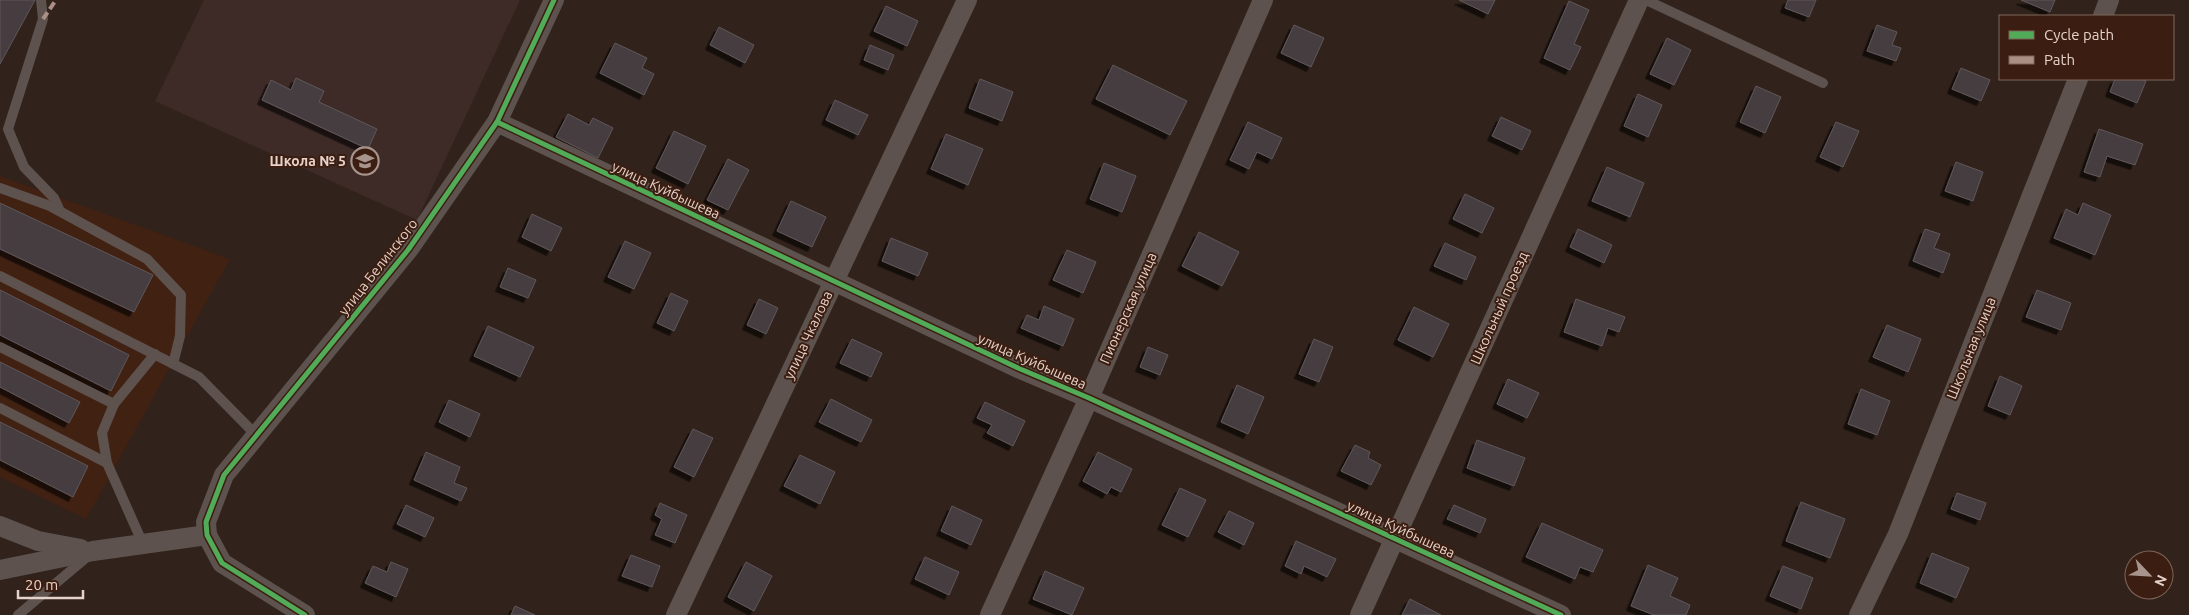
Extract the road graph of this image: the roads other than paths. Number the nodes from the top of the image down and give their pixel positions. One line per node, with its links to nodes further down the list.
1 (41, 0): 13 (lane)
2 (554, 0): 11 (street, улица Белинского)
3 (967, 0): 15 (street, улица Чкалова)
4 (1264, 0): 19 (street, Пионерская улица)
5 (1639, 0): 26 (street, Школьный проезд)
6 (1646, 0): 10 (lane)
7 (2109, 0): 8 (street)
8 (2103, 15)
9 (2078, 80): 36 (street, Школьная улица)
10 (1823, 83)
11 (497, 122): 15 (street, улица Куйбышева); 22 (street, улица Белинского)
12 (0, 188): 13 (lane)
13 (60, 211): 18 (lane)
14 (0, 276): 17 (lane)
15 (834, 282): 19 (street, улица Куйбышева); 32 (street, улица Чкалова)
16 (0, 346): 20 (lane)
17 (155, 354): 18 (lane); 20 (lane)
18 (173, 364): 22 (lane)
19 (1089, 398): 26 (street, улица Куйбышева); 33 (street, Пионерская улица)
20 (114, 404): 23 (lane)
21 (0, 408): 23 (lane)
22 (256, 436): 25 (street, улица Белинского)
23 (107, 463): 27 (lane)
24 (0, 526): 28 (street)
25 (208, 535): 27 (street); 31 (street)
26 (1395, 538): 34 (street, Школьный проезд); 35 (street, улица Куйбышева)
27 (143, 544): 28 (street)
28 (93, 551): 29 (street); 30 (lane)
29 (0, 570)
30 (18, 615)
31 (305, 615)
32 (676, 615)
33 (990, 615)
34 (1360, 615)
35 (1561, 615)
36 (1859, 615)

